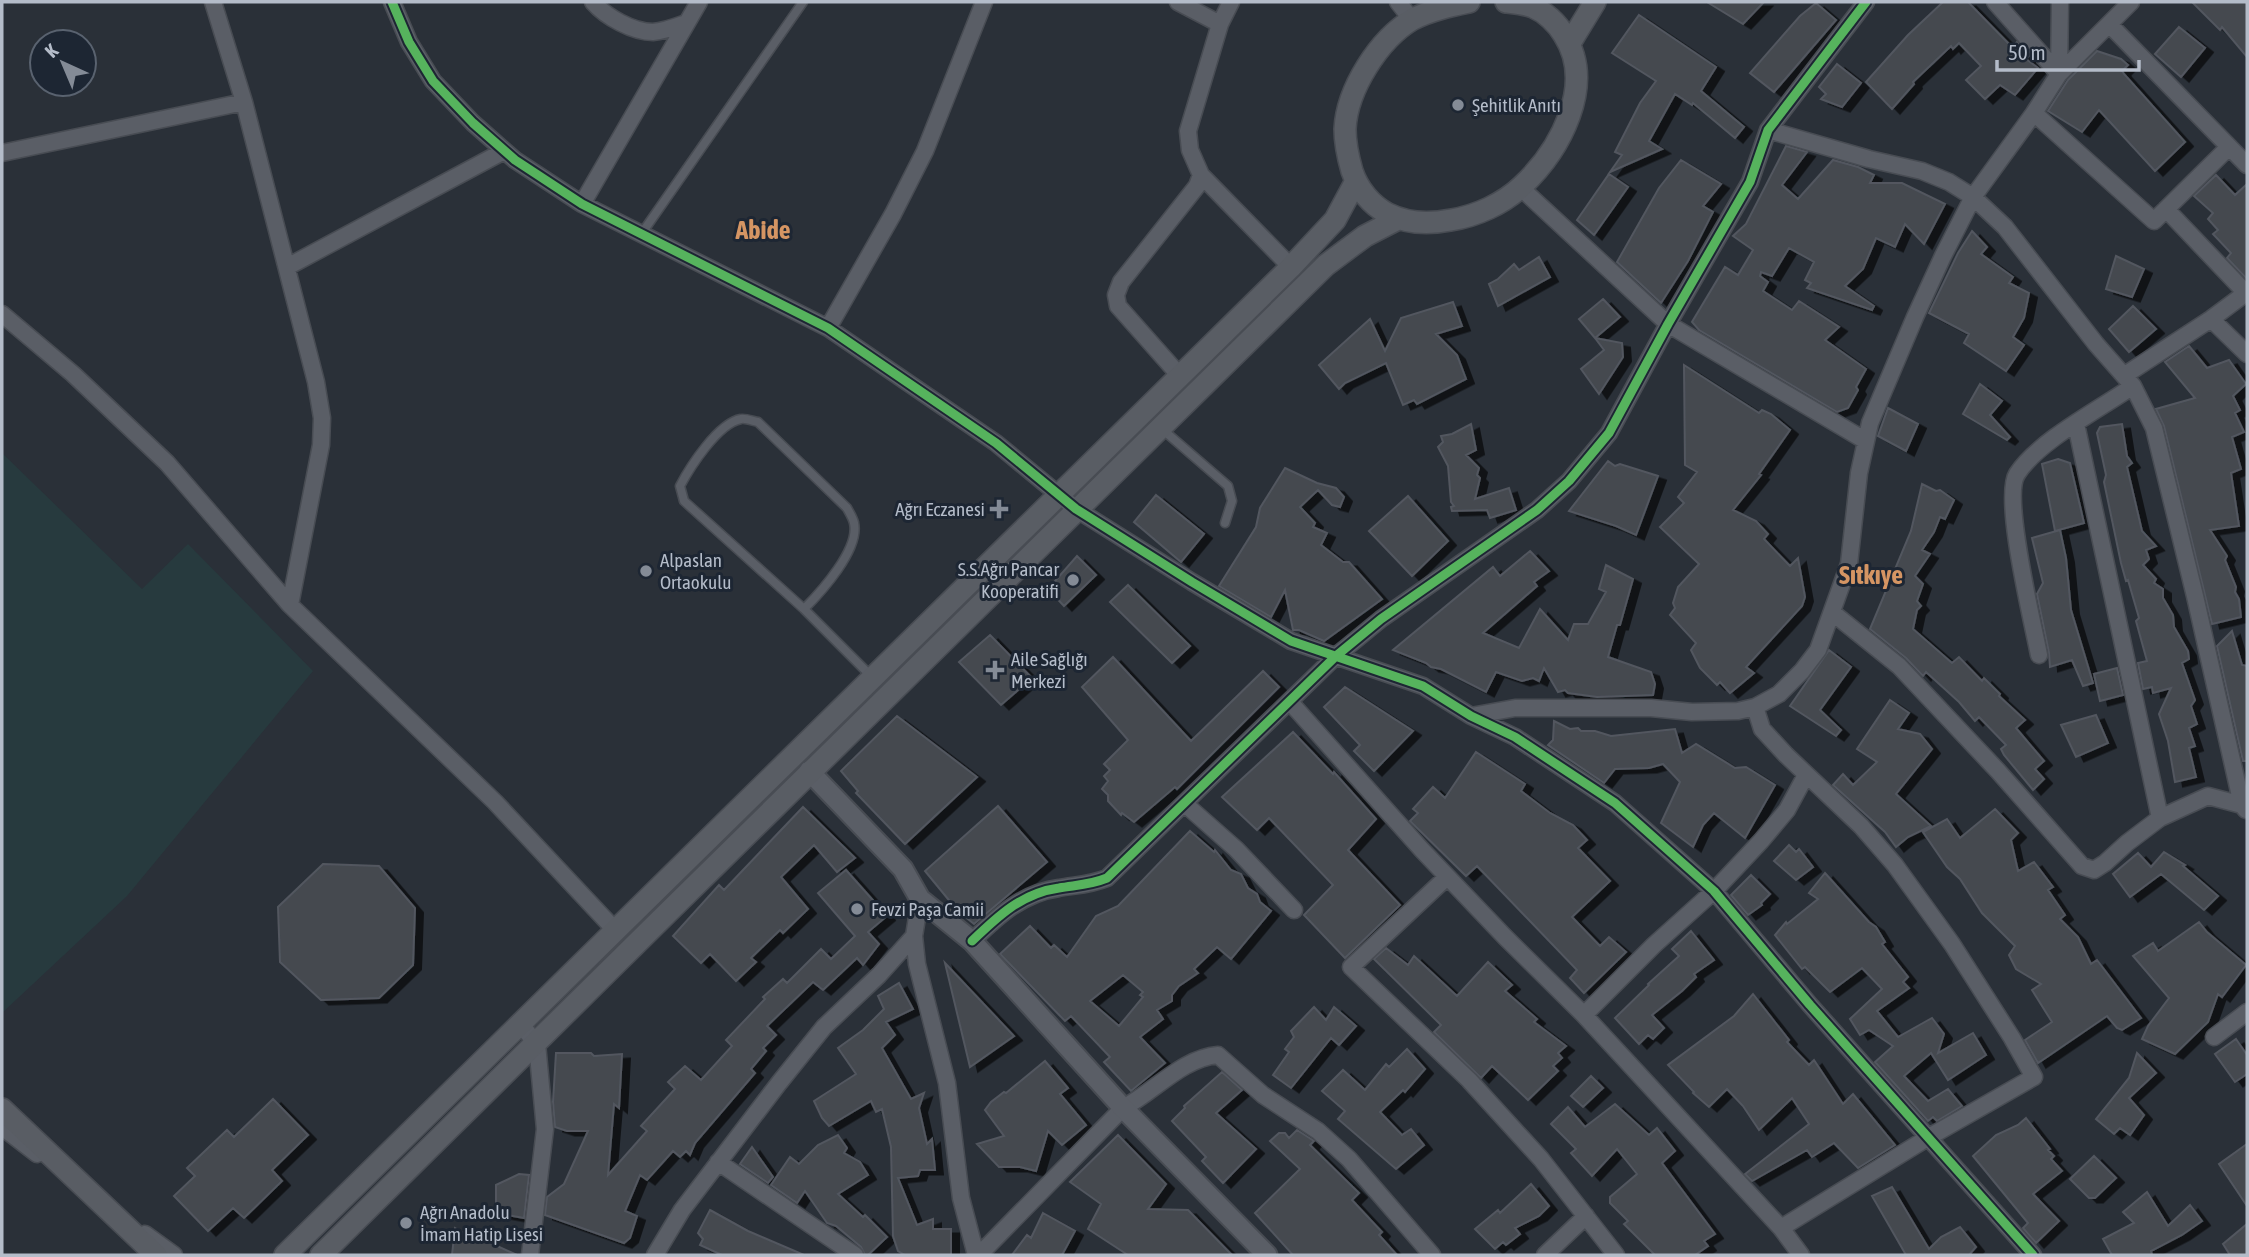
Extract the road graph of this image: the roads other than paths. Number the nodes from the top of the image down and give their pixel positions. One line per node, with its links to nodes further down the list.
1 (213, 2): 24 (street)
2 (392, 2): 28 (street)
3 (593, 2): 19 (street)
4 (699, 2): 19 (street)
5 (803, 2): 38 (lane)
6 (984, 2): 44 (street)
7 (1178, 2): 20 (street)
8 (1231, 2): 20 (street)
9 (1398, 2): 18 (street)
10 (1469, 2): 18 (main road)
11 (1507, 2): 17 (main road)
12 (1595, 2): 22 (main road)
13 (1866, 2): 26 (street)
14 (1995, 2): 23 (street)
15 (2060, 2): 23 (street)
16 (2131, 2): 21 (street)
17 (1536, 4): 22 (main road)
18 (1412, 20): 32 (main road)
19 (686, 23): 35 (street)
20 (1220, 24): 31 (street)
21 (2109, 24): 23 (street); 27 (street)
22 (1570, 43): 33 (main road)
23 (2059, 74): 25 (street)
24 (244, 102): 29 (street); 39 (street)
25 (2034, 113): 34 (street); 36 (street)
26 (1768, 130): 34 (street); 43 (street)
27 (2230, 147): 30 (street); 36 (street)
28 (504, 151): 35 (street); 39 (street)
29 (2, 153)
30 (2247, 165)
31 (1201, 175): 40 (street); 46 (street)
32 (1356, 181): 37 (main road); 40 (main road)
33 (1521, 188): 37 (main road); 43 (street)
34 (1973, 197): 47 (street); 50 (street)
35 (582, 204): 38 (street)
36 (2166, 209): 42 (street)
37 (1398, 219): 49 (main road)
38 (642, 233): 44 (street)
39 (287, 267): 54 (street)
40 (1291, 267): 46 (main road)
41 (2, 314): 54 (street)
42 (2211, 319): 45 (street); 47 (street)
43 (1668, 324): 50 (street); 58 (street)
44 (828, 328): 51 (street)
45 (2247, 354)
46 (1180, 376): 51 (main road)
47 (2129, 381): 48 (street); 66 (street)
48 (2076, 424): 57 (street); 67 (street)
49 (1160, 427): 52 (main road); 53 (lane)
50 (1866, 441): 56 (street)
51 (1059, 495): 52 (street); 59 (main road)
52 (1076, 509): 58 (street); 63 (main road)
53 (1225, 523)
54 (290, 605): 72 (street)
55 (804, 610): 55 (lane); 59 (lane)
56 (1833, 613): 61 (street); 67 (street)
57 (2039, 655)
58 (1336, 656): 60 (street); 62 (street)
59 (873, 678): 72 (main road)
60 (1290, 702): 65 (street); 68 (street)
61 (1755, 707): 62 (street); 64 (street)
62 (1471, 716): 69 (street)
63 (809, 771): 70 (street); 79 (main road)
64 (1806, 775): 69 (street); 83 (street)
65 (1185, 804): 71 (street); 74 (street)
66 (2244, 808): 67 (street)
67 (2160, 818)
68 (1447, 877): 76 (street); 86 (street)
69 (1714, 891): 76 (street); 83 (street)
70 (920, 900): 73 (street); 74 (street)
71 (1294, 910)
72 (615, 930): 77 (main road)
73 (914, 936): 84 (street); 95 (street)
74 (972, 941): 80 (street)
75 (2247, 1013): 78 (street)
76 (1584, 1015): 87 (street)
77 (521, 1026): 79 (street); 90 (main road)
78 (2214, 1037)
79 (537, 1044): 91 (main road); 92 (street)
80 (1123, 1108): 95 (street); 96 (street); 97 (street)
81 (2, 1109): 85 (main road)
82 (2, 1127): 85 (street)
83 (1929, 1138): 87 (street); 101 (street)
84 (718, 1162): 93 (street); 94 (street)
85 (93, 1196): 88 (main road); 89 (street)
86 (1586, 1216): 98 (street); 99 (street)
87 (1781, 1228): 100 (street)
88 (156, 1255)
89 (174, 1255)
90 (285, 1255)
91 (321, 1255)
92 (530, 1255)
93 (655, 1255)
94 (855, 1255)
95 (977, 1255)
96 (1267, 1255)
97 (1432, 1255)
98 (1545, 1255)
99 (1616, 1255)
100 (1801, 1255)
101 (2033, 1255)

